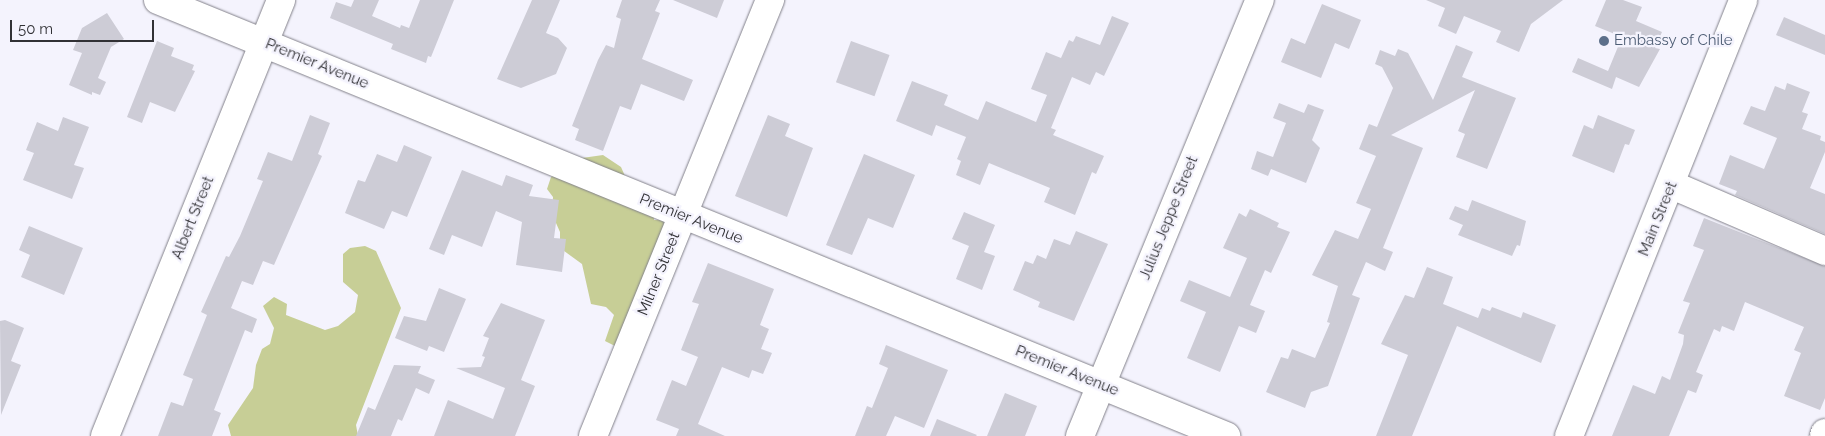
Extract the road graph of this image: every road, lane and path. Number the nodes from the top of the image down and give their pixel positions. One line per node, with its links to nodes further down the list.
1 (158, 0): 6 (street, Premier Avenue)
2 (281, 0): 6 (street, Albert Street)
3 (770, 0): 8 (street, Milner Street)
4 (1260, 0): 10 (street, Julius Jeppe Street)
5 (1743, 0): 7 (street, Main Street)
6 (264, 42): 8 (street, Premier Avenue); 11 (street, Albert Street)
7 (1672, 184): 9 (street); 15 (street, Main Street)
8 (682, 215): 10 (street, Premier Avenue); 12 (street, Milner Street)
9 (1825, 251)
10 (1100, 385): 13 (street, Julius Jeppe Street); 14 (street, Premier Avenue)
11 (105, 436)
12 (592, 436)
13 (1080, 436)
14 (1226, 436)
15 (1569, 436)

